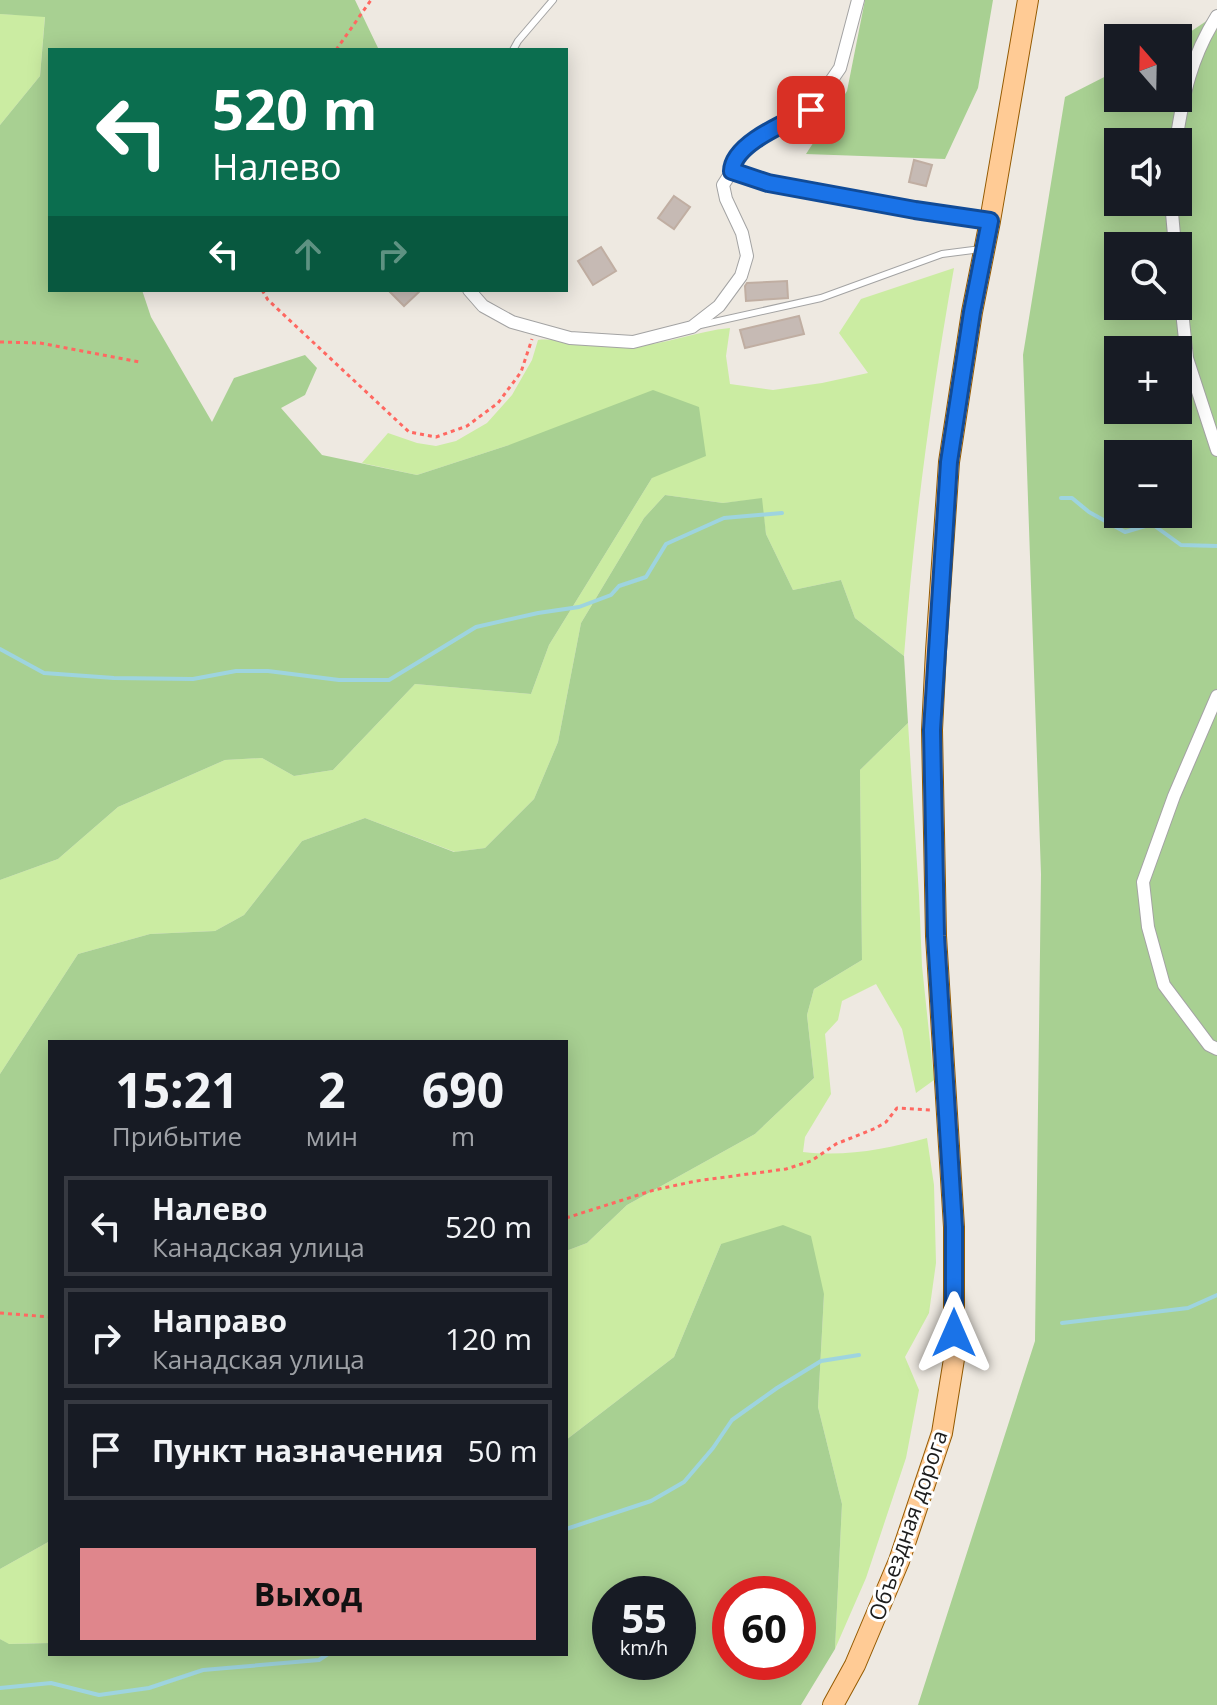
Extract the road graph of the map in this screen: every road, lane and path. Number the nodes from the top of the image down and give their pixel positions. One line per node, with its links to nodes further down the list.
1 (371, 0): 6 (path)
2 (553, 0): 7 (lane)
3 (858, 0): 9 (street)
4 (1028, 0): 10 (main road, Объездная дорога)
5 (1217, 16): 8 (street)
6 (337, 48)
7 (514, 48)
8 (1179, 128)
9 (732, 171): 10 (street); 15 (street)
10 (990, 221): 11 (main road, Объездная дорога)
11 (985, 249): 15 (lane); 22 (main road, Объездная дорога)
12 (263, 292): 16 (path)
13 (471, 292): 16 (street)
14 (1183, 320): 19 (street)
15 (692, 327): 16 (street)
16 (536, 328)
17 (0, 342): 18 (path)
18 (140, 362)
19 (1217, 450)
20 (1217, 696): 21 (street)
21 (1217, 1049)
22 (947, 1112): 23 (path); 26 (main road, Объездная дорога)
23 (568, 1217)
24 (0, 1313): 25 (path)
25 (48, 1317)
26 (833, 1705)

